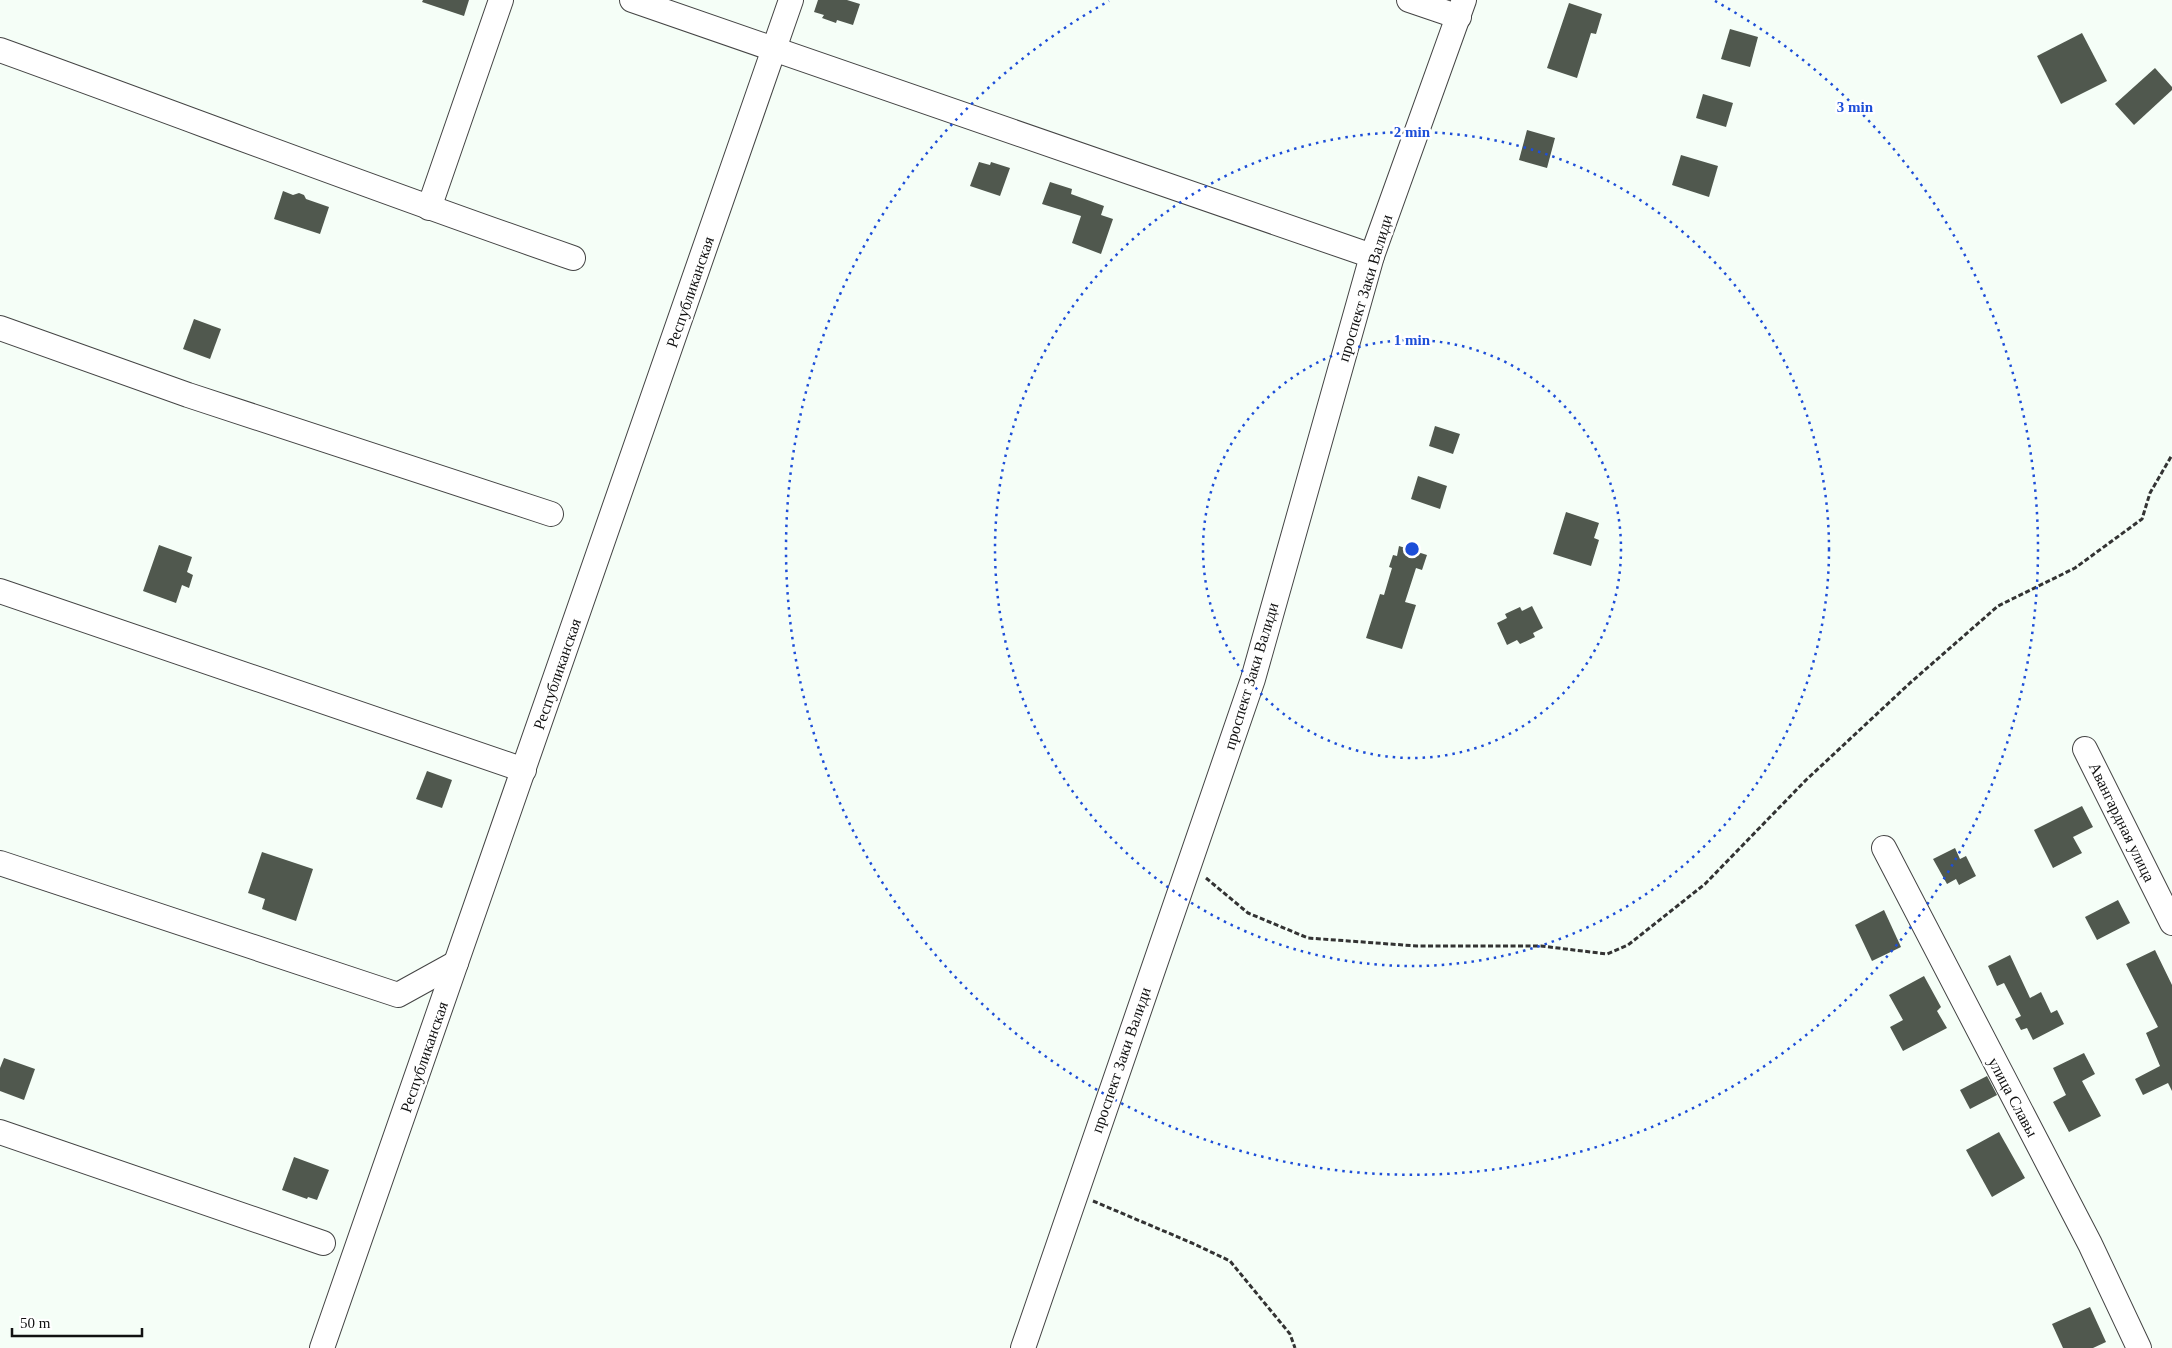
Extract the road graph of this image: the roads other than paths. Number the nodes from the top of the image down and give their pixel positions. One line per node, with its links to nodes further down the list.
1 (501, 0): 8 (street)
2 (632, 0): 7 (street)
3 (791, 0): 7 (street, Республиканская)
4 (1409, 0): 5 (street)
5 (1461, 9): 9 (street, проспект Заки Валиди)
6 (0, 50): 8 (street)
7 (775, 51): 9 (street); 15 (street, Республиканская)
8 (428, 208): 10 (street)
9 (1372, 256): 23 (street, проспект Заки Валиди)
10 (573, 258)
11 (0, 328): 12 (street)
12 (551, 514)
13 (0, 591): 15 (street)
14 (2085, 748): 18 (street, Авангардная улица)
15 (524, 770): 19 (street, Республиканская)
16 (1884, 848): 24 (street, улица Славы)
17 (0, 862): 19 (street)
18 (2172, 923)
19 (456, 963): 22 (street, Республиканская)
20 (0, 1132): 21 (street)
21 (323, 1243)
22 (322, 1348)
23 (1023, 1348)
24 (2140, 1348)

